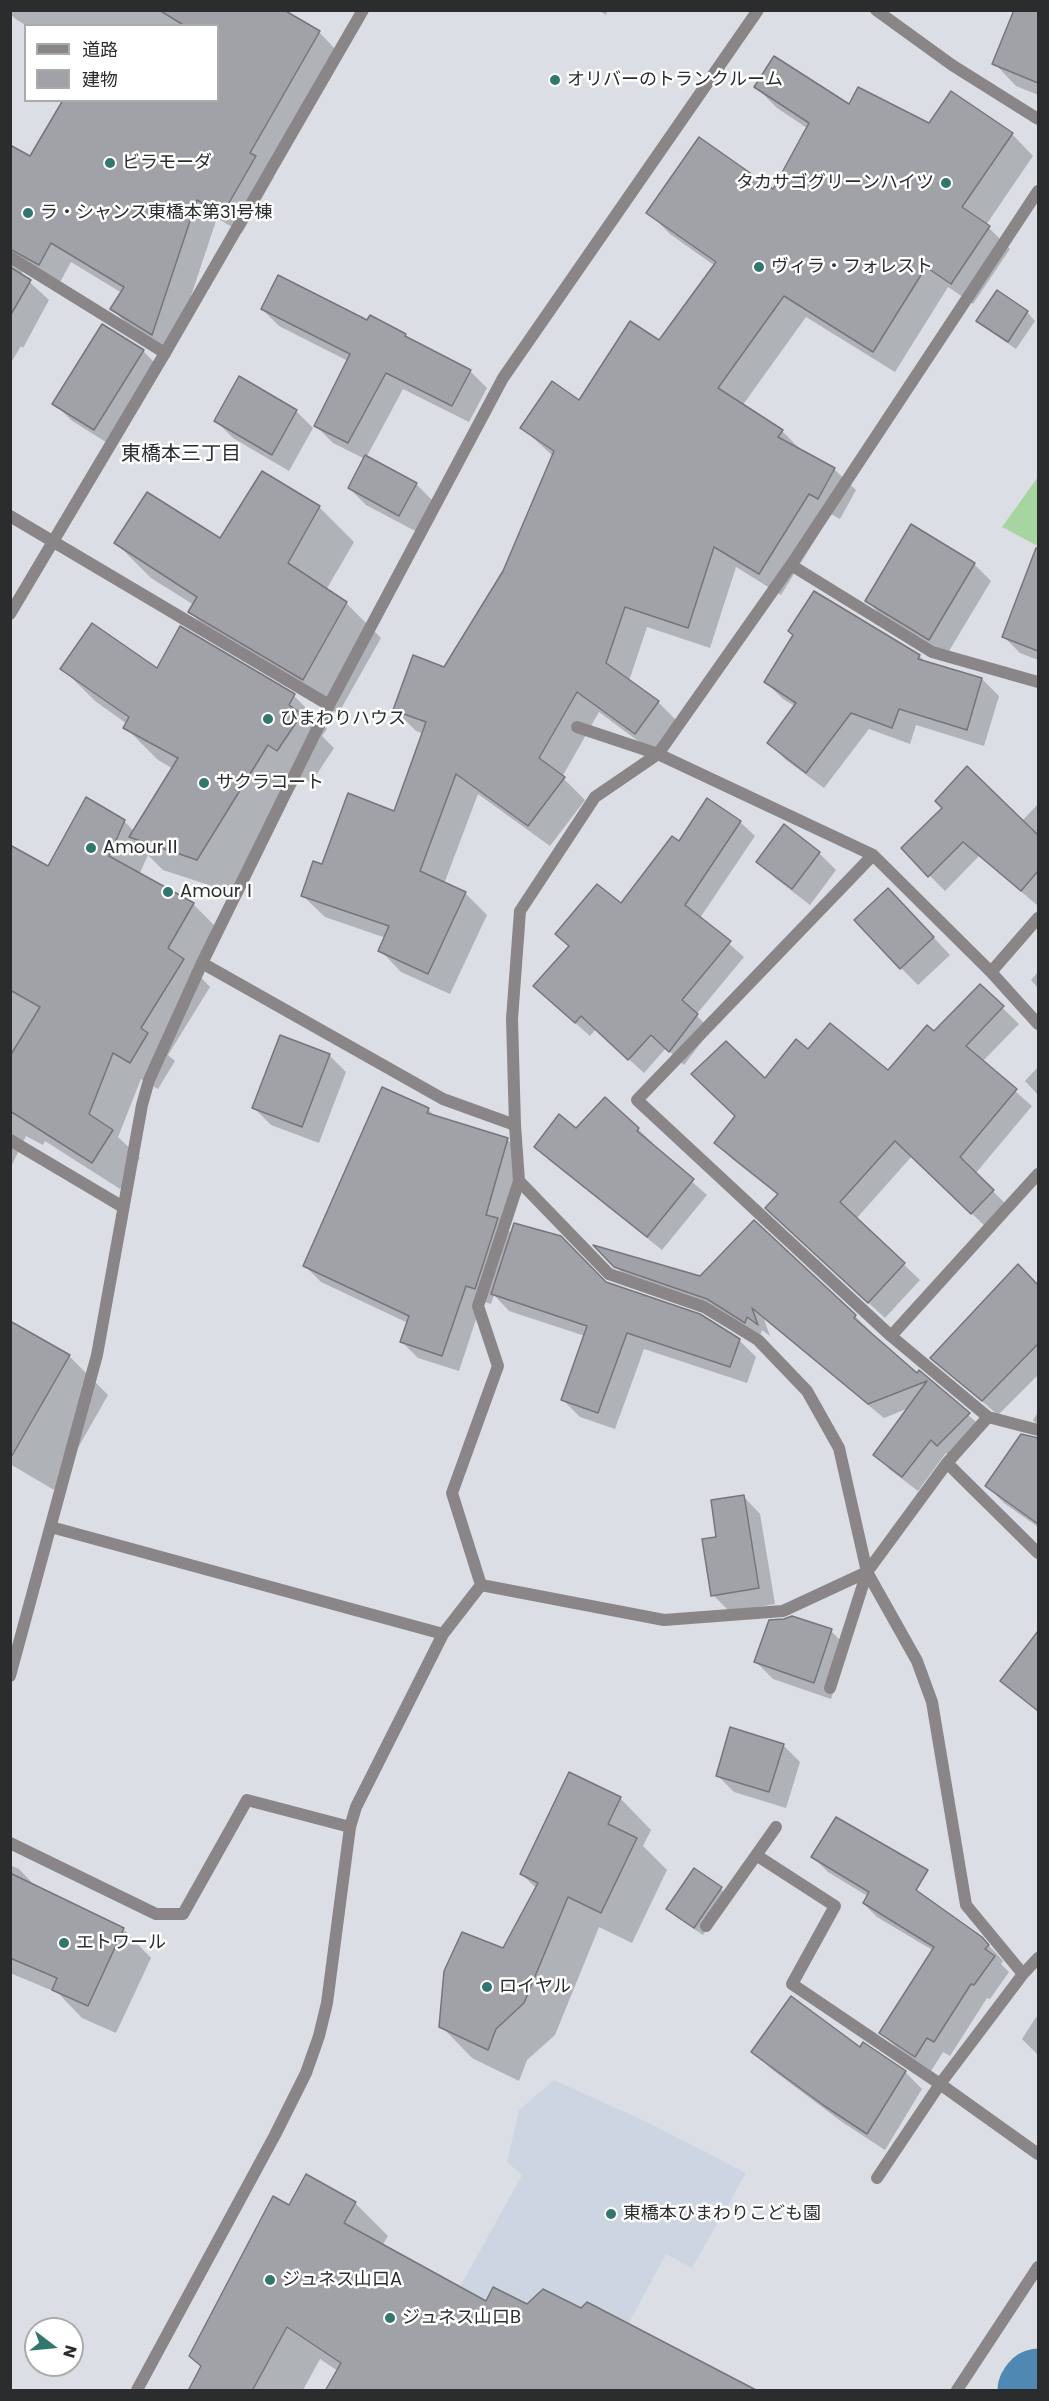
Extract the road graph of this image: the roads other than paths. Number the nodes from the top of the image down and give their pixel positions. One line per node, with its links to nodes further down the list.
1 (363, 10): 7 (street)
2 (758, 10): 13 (street)
3 (876, 10): 4 (street)
4 (1038, 119)
5 (1038, 191): 10 (street)
6 (10, 257): 7 (street)
7 (165, 353): 9 (street)
8 (10, 516): 9 (street)
9 (53, 541): 11 (street); 13 (street)
10 (791, 565): 12 (street); 15 (street)
11 (10, 614)
12 (1038, 682)
13 (329, 705): 18 (street)
14 (578, 727): 15 (street)
15 (658, 754): 16 (street); 21 (street)
16 (873, 855): 19 (street); 26 (street)
17 (1038, 918): 19 (street)
18 (202, 963): 21 (street); 25 (street)
19 (991, 972): 20 (street)
20 (1038, 1024)
21 (515, 1125): 24 (street)
22 (10, 1140): 25 (street)
23 (1038, 1174): 26 (street)
24 (519, 1181): 32 (street); 33 (street)
25 (123, 1208): 30 (street)
26 (891, 1336): 27 (street)
27 (988, 1417): 28 (street); 29 (street)
28 (1038, 1430)
29 (947, 1463): 31 (street); 32 (street)
30 (51, 1527): 34 (street); 35 (street)
31 (1038, 1553)
32 (867, 1572): 33 (street); 37 (street); 44 (street)
33 (481, 1586): 35 (street)
34 (16, 1633): 36 (street)
35 (443, 1634): 38 (street)
36 (10, 1676)
37 (830, 1688)
38 (350, 1827): 40 (street); 49 (street)
39 (776, 1827): 41 (street)
40 (10, 1843)
41 (756, 1855): 42 (street); 45 (street)
42 (705, 1926)
43 (1038, 1958): 44 (street)
44 (1023, 1974): 45 (street)
45 (940, 2084): 46 (street); 47 (street)
46 (1038, 2154)
47 (877, 2178)
48 (1038, 2267): 50 (street)
49 (137, 2391)
50 (957, 2391)

